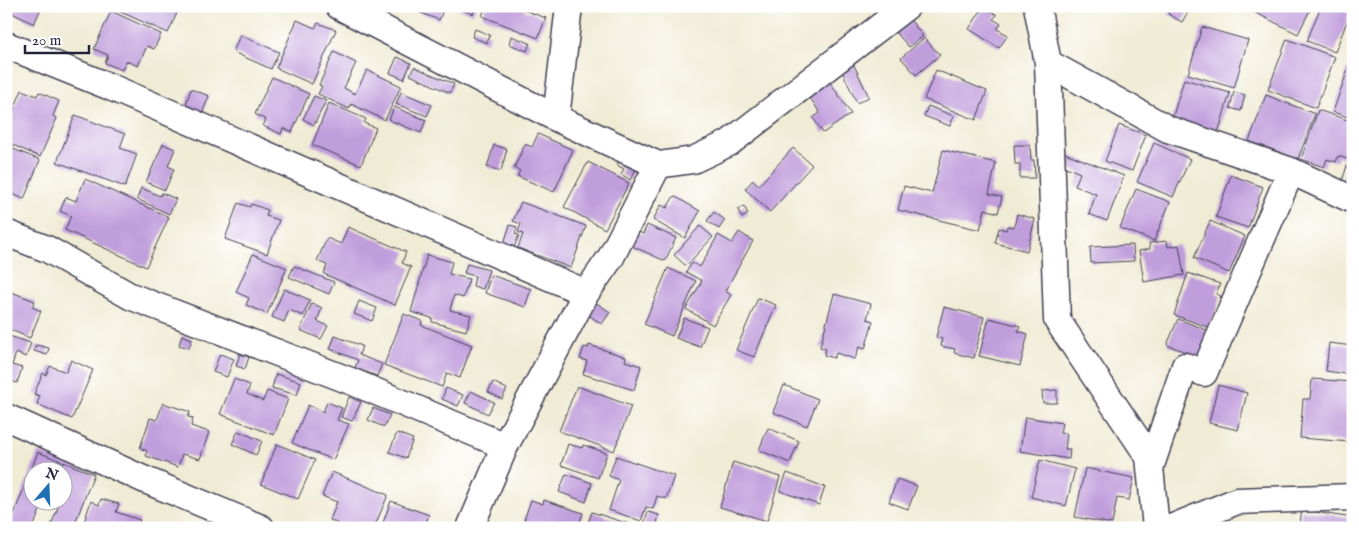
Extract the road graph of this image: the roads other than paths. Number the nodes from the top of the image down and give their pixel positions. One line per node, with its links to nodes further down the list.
1 (339, 6): 7 (street)
2 (569, 6): 7 (street)
3 (907, 6): 8 (street)
4 (1037, 6): 6 (street)
5 (6, 45): 12 (street)
6 (1048, 63): 9 (street); 15 (street)
7 (556, 118): 8 (street)
8 (658, 165): 12 (street)
9 (1291, 171): 10 (street); 15 (street)
10 (1353, 200)
11 (6, 233): 14 (street)
12 (586, 293): 14 (street)
13 (6, 417): 17 (street)
14 (504, 446): 18 (street)
15 (1150, 468): 19 (street)
16 (1353, 497): 20 (street)
17 (261, 528)
18 (470, 528)
19 (1156, 528)
20 (1171, 528)

